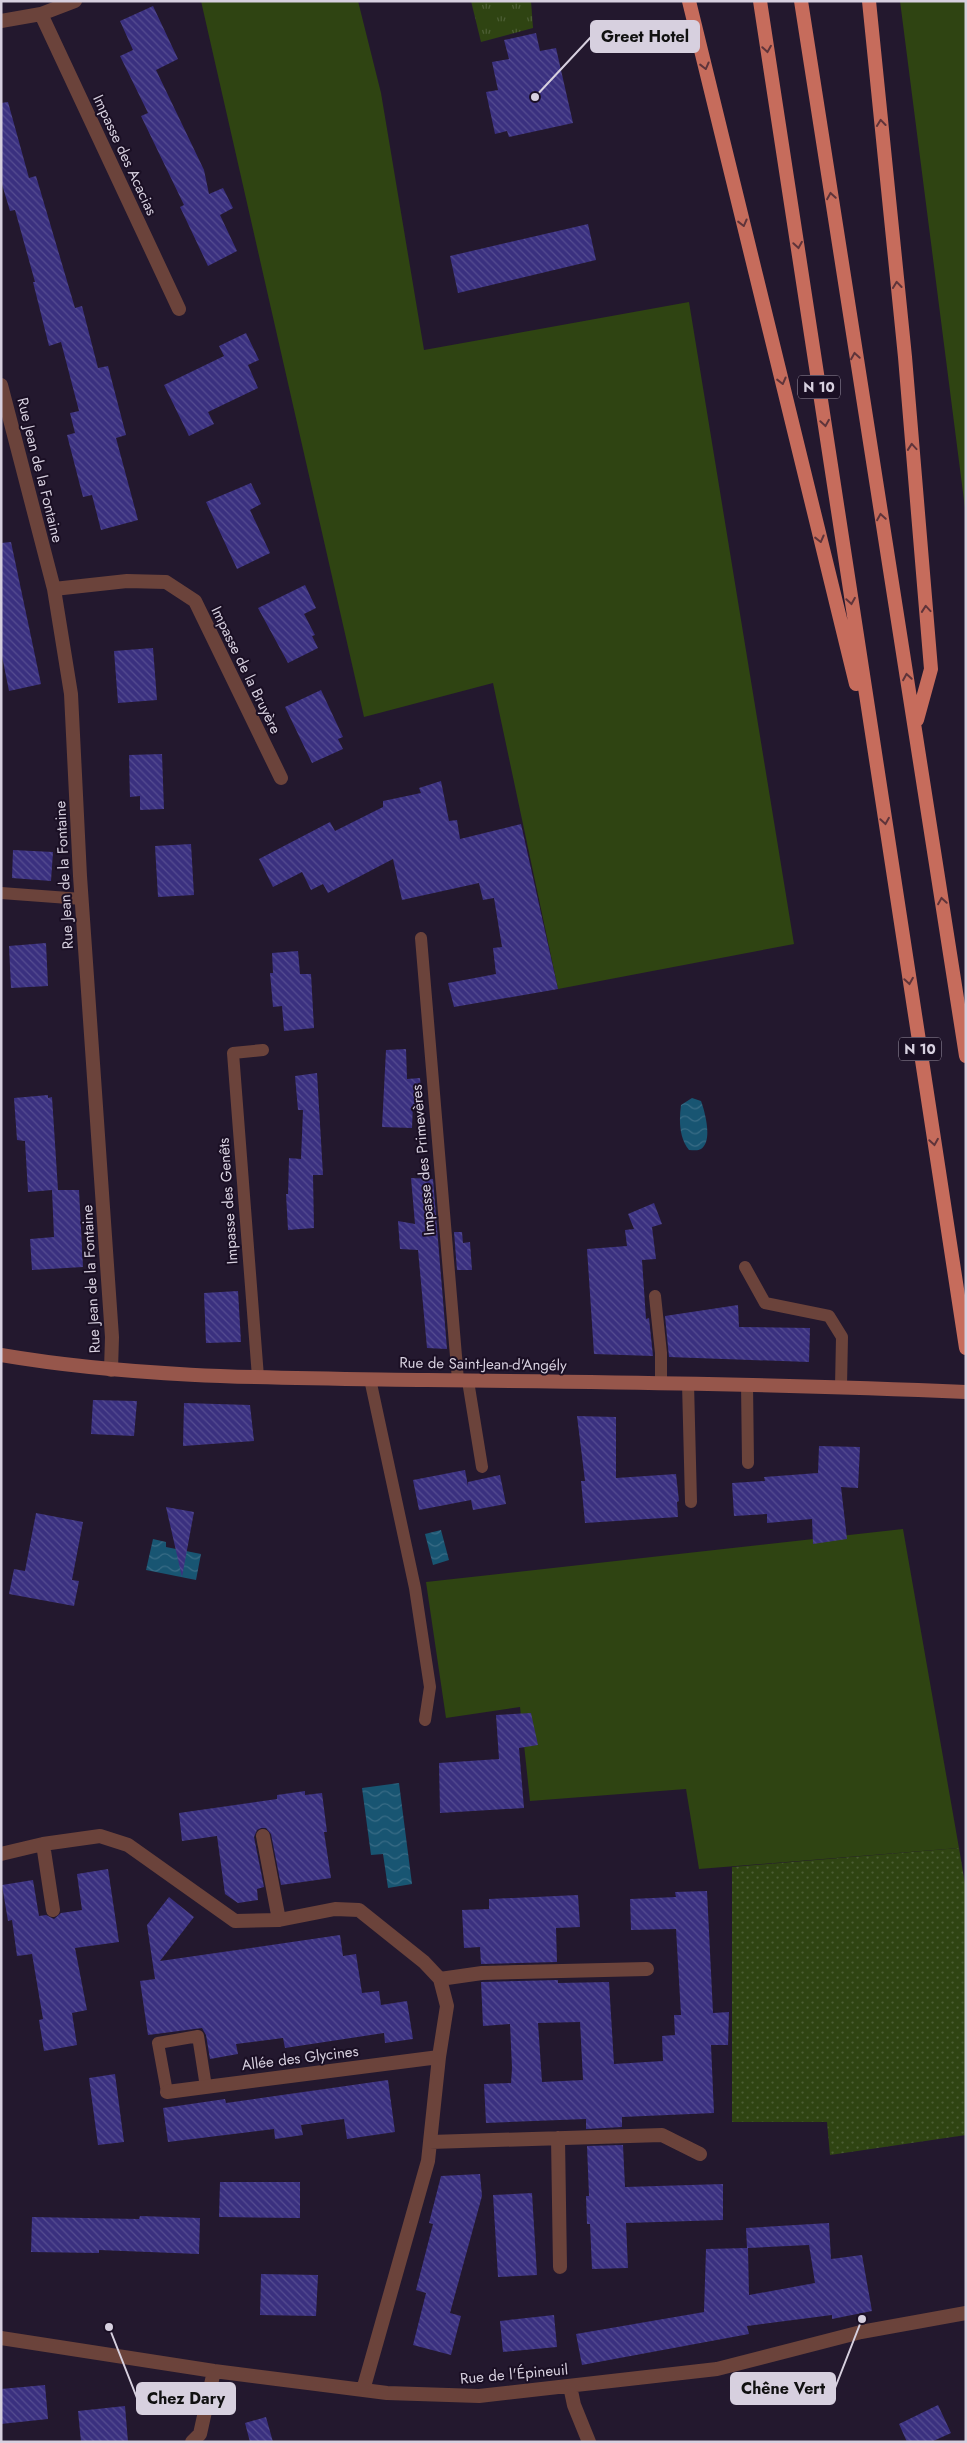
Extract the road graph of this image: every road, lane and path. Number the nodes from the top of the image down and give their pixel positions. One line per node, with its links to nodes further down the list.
1 (75, 1): 6 (street)
2 (689, 1): 12 (highway, one-way to 12)
3 (760, 1): 12 (highway, N 10, one-way to 12)
4 (800, 1): 11 (highway, N 10, one-way to 4)
5 (869, 1): 11 (highway, one-way to 5)
6 (41, 14): 7 (street); 8 (street, Impasse des Acacias)
7 (1, 21)
8 (179, 309)
9 (1, 385): 10 (street, Rue Jean de la Fontaine)
10 (54, 589): 13 (street, Impasse de la Bruyère); 15 (street, Rue Jean de la Fontaine)
11 (915, 725): 18 (highway, N 10, one-way to 11)
12 (877, 772): 21 (highway, N 10, one-way to 21)
13 (281, 778)
14 (1, 893): 15 (lane)
15 (82, 899): 23 (street, Rue Jean de la Fontaine)
16 (421, 938): 26 (lane, Impasse des Primevères)
17 (263, 1050): 24 (lane, Impasse des Genêts)
18 (966, 1056)
19 (745, 1267): 30 (lane)
20 (655, 1296): 27 (lane)
21 (966, 1348)
22 (1, 1355): 23 (main road, Rue de Saint-Jean-d'Angély)
23 (111, 1370): 24 (main road, Rue de Saint-Jean-d'Angély)
24 (258, 1377): 25 (main road, Rue de Saint-Jean-d'Angély)
25 (370, 1379): 26 (main road, Rue de Saint-Jean-d'Angély); 35 (lane)
26 (463, 1380): 27 (main road, Rue de Saint-Jean-d'Angély); 33 (lane, Impasse des Primevères)
27 (661, 1383): 28 (main road, Rue de Saint-Jean-d'Angély)
28 (688, 1383): 29 (main road, Rue de Saint-Jean-d'Angély); 34 (lane)
29 (747, 1384): 30 (main road, Rue de Saint-Jean-d'Angély); 32 (lane)
30 (841, 1386): 31 (main road, Rue de Saint-Jean-d'Angély)
31 (966, 1392)
32 (748, 1463)
33 (482, 1467)
34 (691, 1502)
35 (425, 1720)
36 (263, 1836): 40 (street)
37 (43, 1844): 38 (street); 39 (street); 40 (street)
38 (1, 1854)
39 (53, 1910)
40 (279, 1920): 42 (street)
41 (647, 1969): 42 (street)
42 (440, 1979): 43 (street)
43 (439, 2057): 44 (street, Allée des Glycines); 47 (street)
44 (206, 2087): 45 (street, Allée des Glycines); 45 (lane)
45 (166, 2092)
46 (558, 2138): 47 (street); 48 (street); 49 (street)
47 (430, 2142): 54 (street)
48 (700, 2154)
49 (560, 2267)
50 (966, 2312): 53 (street, Rue de l'Épineuil)
51 (1, 2338): 52 (street, Rue de l'Épineuil)
52 (214, 2371): 54 (street, Rue de l'Épineuil); 55 (street)
53 (570, 2386): 54 (street, Rue de l'Épineuil); 56 (street)
54 (363, 2390)
55 (192, 2442)
56 (590, 2442)

